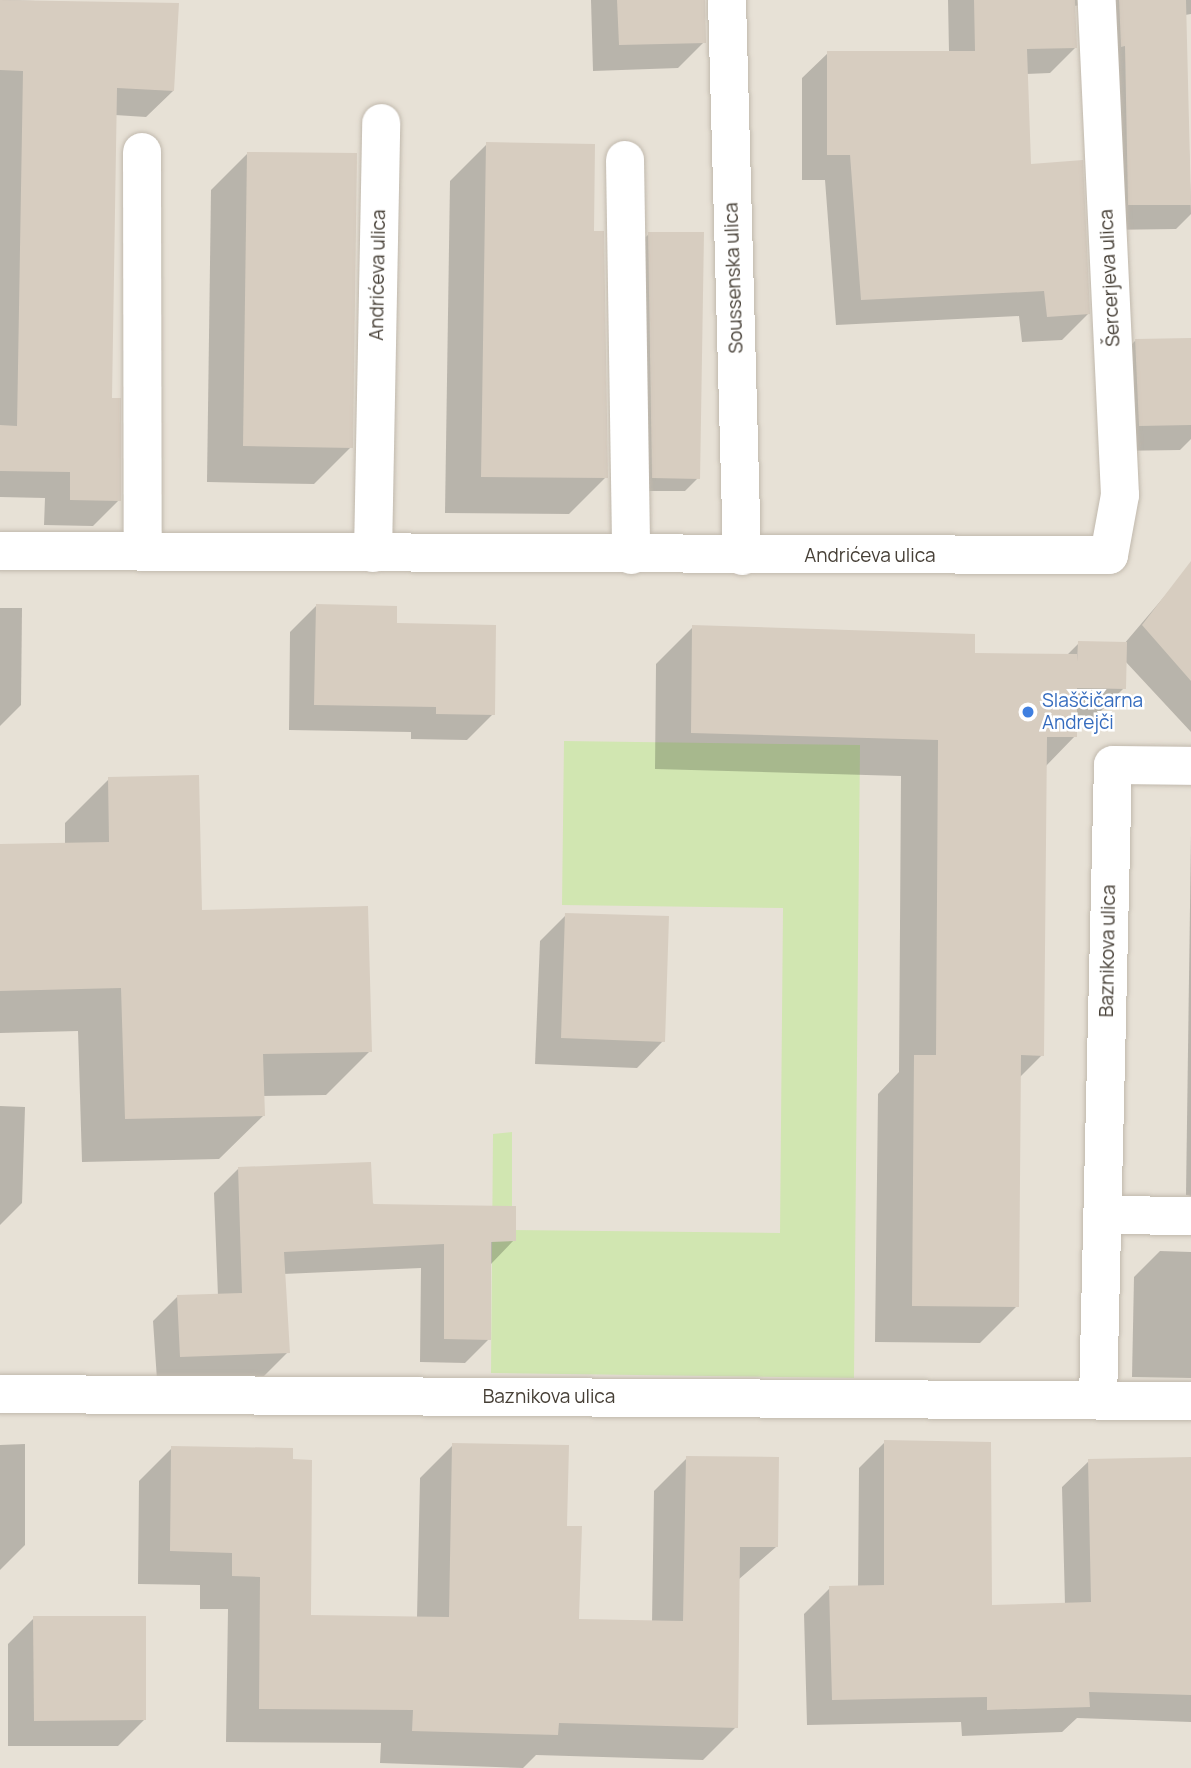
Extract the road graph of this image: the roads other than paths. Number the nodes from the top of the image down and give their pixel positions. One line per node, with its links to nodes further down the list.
1 (727, 0): 11 (street, Soussenska ulica)
2 (1097, 0): 10 (street, Šercerjeva ulica)
3 (381, 124): 8 (street, Andrićeva ulica)
4 (142, 152): 7 (street)
5 (625, 160): 9 (street)
6 (0, 551): 7 (street, Andrićeva ulica)
7 (143, 552): 8 (street, Andrićeva ulica)
8 (373, 553): 9 (street, Andrićeva ulica)
9 (631, 555): 11 (street, Andrićeva ulica)
10 (1109, 555): 11 (street, Andrićeva ulica)
11 (742, 556)
12 (1191, 766): 13 (street, Baznikova ulica)
13 (1102, 1214): 14 (street); 16 (street, Baznikova ulica)
14 (1191, 1216)
15 (0, 1394): 16 (street, Baznikova ulica)
16 (1098, 1400): 17 (street, Baznikova ulica)
17 (1191, 1401)

